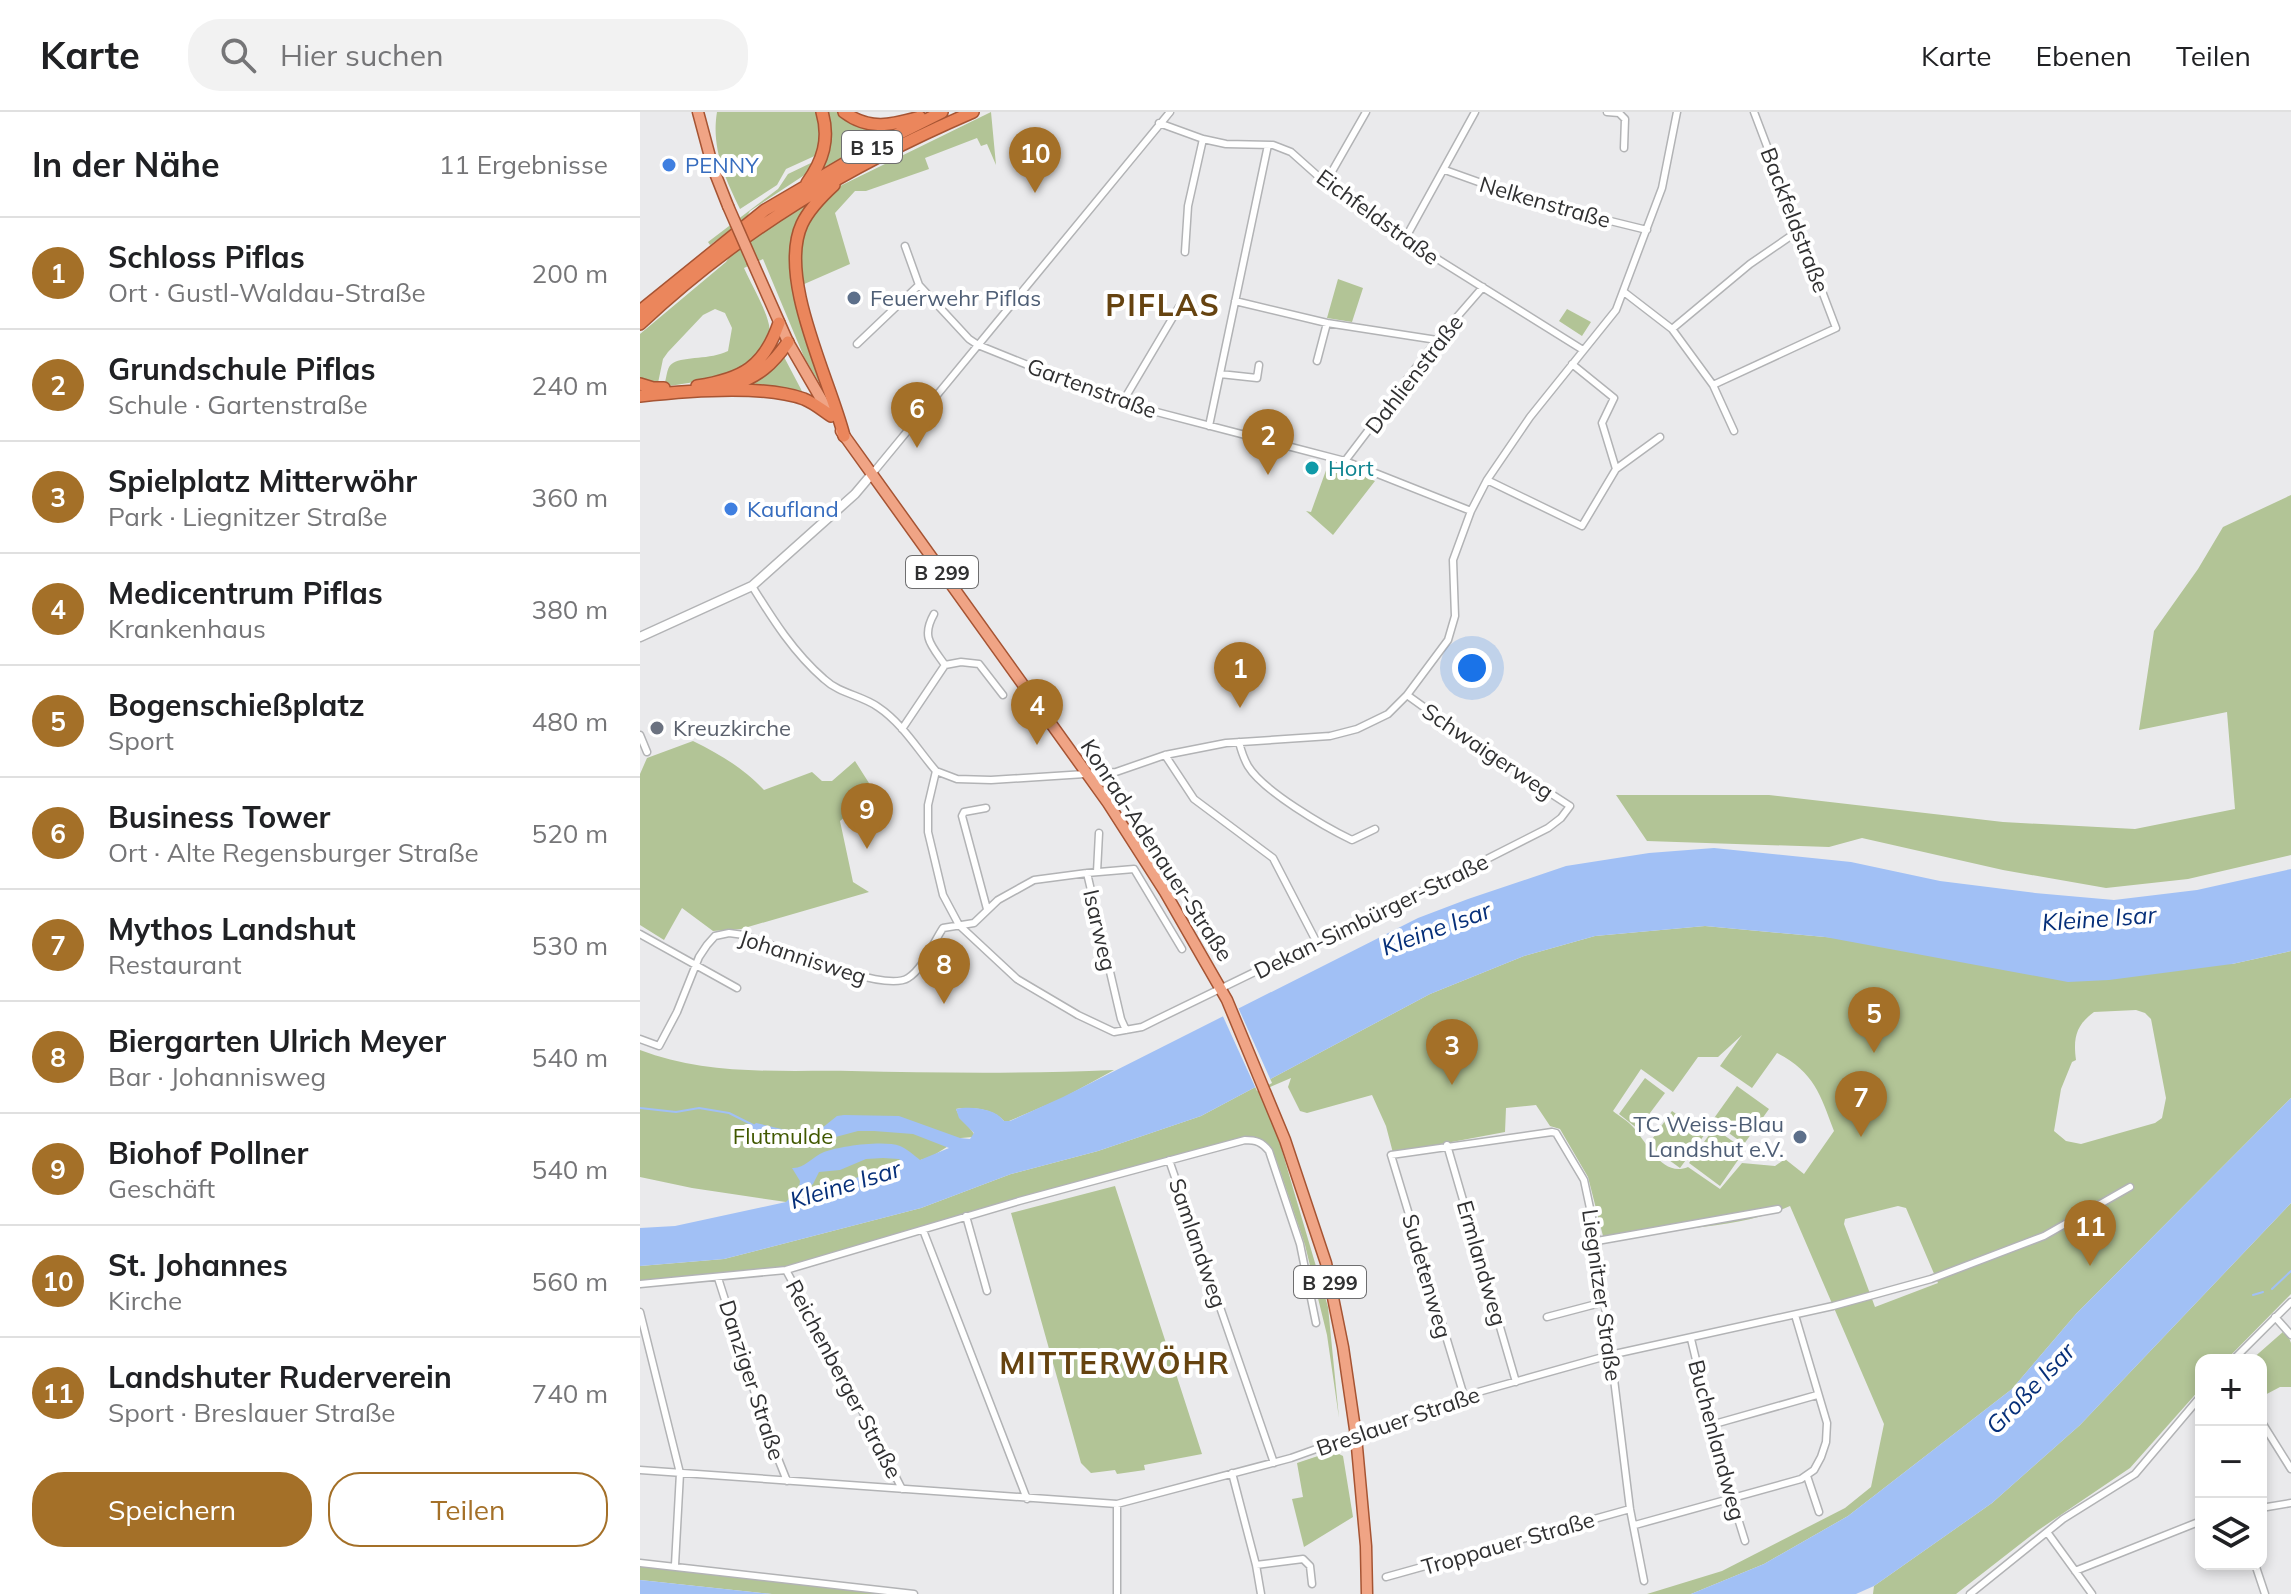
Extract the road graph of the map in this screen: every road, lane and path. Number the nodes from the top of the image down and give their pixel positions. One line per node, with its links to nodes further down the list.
1 (698, 112): 15 (main road, Konrad-Adenauer-Straße / B 299)
2 (707, 112): 15 (main road)
3 (822, 112): 22 (highway)
4 (844, 112): 5 (highway)
5 (935, 112)
6 (942, 112): 22 (highway, B 15)
7 (973, 112): 20 (highway, B 15)
8 (1170, 112): 14 (street)
9 (1366, 112): 21 (street)
10 (1475, 112): 19 (street)
11 (1607, 112): 18 (street)
12 (1677, 112): 23 (street)
13 (1754, 112): 24 (street, Backfeldstraße)
14 (1159, 123): 16 (street, Eichfeldstraße); 43 (street)
15 (703, 131): 35 (main road, Konrad-Adenauer-Straße / B 299, bridge)
16 (1203, 139): 17 (street, Eichfeldstraße); 27 (street)
17 (1268, 145): 21 (street, Eichfeldstraße); 32 (street)
18 (1624, 148)
19 (1445, 170): 23 (street, Nelkenstraße); 25 (street)
20 (844, 173): 31 (highway, B 15); 57 (highway)
21 (1326, 182): 25 (street, Eichfeldstraße)
22 (804, 186): 34 (highway, B 15)
23 (1647, 230): 30 (street)
24 (1798, 231): 38 (street); 50 (street, Backfeldstraße)
25 (1405, 239): 29 (street, Eichfeldstraße)
26 (905, 246): 28 (street, Gartenstraße)
27 (1185, 252)
28 (919, 285): 42 (street); 43 (street, Gartenstraße)
29 (1483, 287): 40 (street, Dahlienstraße); 44 (street, Eichfeldstraße)
30 (1624, 292): 38 (street); 44 (street)
31 (666, 300): 37 (highway, B 15); 39 (highway)
32 (1235, 301): 36 (street); 48 (street)
33 (1179, 307): 53 (street)
34 (640, 311)
35 (779, 323): 41 (main road, Konrad-Adenauer-Straße / B 299); 49 (highway)
36 (1327, 323): 40 (street); 45 (street)
37 (640, 324)
38 (1672, 329): 50 (street)
39 (640, 331)
40 (1437, 340): 59 (street, Dahlienstraße)
41 (788, 342): 51 (highway); 54 (main road, Konrad-Adenauer-Straße / B 299)
42 (857, 344)
43 (978, 345): 53 (street, Gartenstraße); 61 (street)
44 (1583, 350): 46 (street)
45 (1317, 361)
46 (1572, 364): 60 (street); 62 (street)
47 (1259, 365): 48 (street)
48 (1220, 374): 55 (street)
49 (640, 384)
50 (1713, 385): 56 (street)
51 (713, 391): 52 (highway); 54 (highway)
52 (640, 396)
53 (1122, 403): 55 (street, Gartenstraße)
54 (831, 416): 57 (main road, Konrad-Adenauer-Straße / B 299)
55 (1209, 426): 59 (street, Gartenstraße)
56 (1734, 431)
57 (844, 436): 61 (main road, Konrad-Adenauer-Straße / B 299)
58 (1660, 437): 60 (street)
59 (1345, 461): 63 (street, Gartenstraße)
60 (1616, 469): 62 (street)
61 (871, 475): 64 (street); 76 (main road, Konrad-Adenauer-Straße / B 299)
62 (1487, 480): 63 (street)
63 (1471, 511): 69 (street)
64 (752, 586): 66 (street); 70 (street)
65 (934, 614): 67 (street)
66 (640, 637)
67 (945, 665): 68 (street); 70 (street)
68 (1003, 695)
69 (1407, 695): 72 (street); 77 (street, Schwaigerweg)
70 (902, 729): 75 (street)
71 (640, 735): 73 (street)
72 (1239, 742): 74 (street); 79 (street)
73 (647, 752)
74 (1165, 755): 76 (street); 86 (street)
75 (936, 771): 76 (street); 84 (street)
76 (1087, 775): 90 (main road, Konrad-Adenauer-Straße / B 299)
77 (1570, 806): 86 (street, Dekan-Simbürger-Straße)
78 (986, 808): 83 (street)
79 (1375, 829)
80 (1099, 833): 81 (street)
81 (1097, 872): 82 (street, Isarweg); 87 (street, Isarweg)
82 (1087, 873): 83 (street, Johannisweg); 91 (street, Isarweg)
83 (987, 909): 84 (street, Johannisweg)
84 (959, 925): 88 (street, Johannisweg); 91 (street)
85 (640, 934): 88 (street)
86 (1316, 941): 90 (street, Dekan-Simbürger-Straße)
87 (1182, 949)
88 (696, 964): 89 (street, Johannisweg); 92 (street, Johannisweg)
89 (737, 988)
90 (1222, 990): 91 (street, Dekan-Simbürger-Straße); 122 (main road, Konrad-Adenauer-Straße / B 299)
91 (1126, 1030)
92 (640, 1039)
93 (1447, 1145): 94 (street, Liegnitzer Straße); 100 (street, Liegnitzer Straße); 116 (street, Ermlandweg)
94 (1391, 1155): 118 (street, Sudetenweg)
95 (1169, 1160): 98 (street); 111 (street); 123 (street, Samlandweg)
96 (2130, 1187): 108 (street, Breslauer Straße)
97 (1778, 1209): 100 (street)
98 (966, 1216): 99 (street); 104 (street)
99 (923, 1230): 101 (street); 131 (street)
100 (1597, 1241): 105 (street, Liegnitzer Straße)
101 (786, 1270): 102 (street); 130 (street, Reichenberger Straße)
102 (718, 1278): 103 (street); 129 (street, Danziger Straße)
103 (640, 1284)
104 (987, 1291)
105 (1604, 1302): 109 (street); 115 (street, Liegnitzer Straße)
106 (2291, 1302): 110 (street)
107 (640, 1312): 126 (street)
108 (1795, 1315): 113 (street, Breslauer Straße); 117 (street)
109 (1547, 1317)
110 (2275, 1317): 112 (street); 114 (street)
111 (1316, 1323)
112 (2291, 1335)
113 (1691, 1339): 115 (street, Breslauer Straße); 120 (street, Buchenlandweg)
114 (2239, 1354)
115 (1610, 1355): 116 (street, Breslauer Straße); 136 (street, Liegnitzer Straße)
116 (1516, 1382): 118 (street, Breslauer Straße)
117 (1817, 1395): 120 (street); 128 (street)
118 (1464, 1396): 122 (street, Breslauer Straße)
119 (2195, 1403): 140 (street)
120 (1711, 1425): 132 (street, Buchenlandweg)
121 (2264, 1426): 124 (street)
122 (1356, 1436): 123 (street, Breslauer Straße); 153 (main road, Konrad-Adenauer-Straße / B 299)
123 (1274, 1463): 127 (street, Breslauer Straße)
124 (2291, 1469)
125 (640, 1470): 126 (street, Breslauer Straße)
126 (680, 1473): 129 (street, Breslauer Straße); 143 (street)
127 (1232, 1473): 134 (street, Breslauer Straße); 144 (street)
128 (1807, 1476): 132 (street); 137 (street)
129 (787, 1481): 130 (street, Breslauer Straße)
130 (902, 1489): 131 (street, Breslauer Straße)
131 (1027, 1499): 134 (street, Breslauer Straße)
132 (1731, 1499): 139 (street); 141 (street, Buchenlandweg)
133 (2291, 1503): 135 (street)
134 (1117, 1504): 151 (street)
135 (2267, 1507)
136 (1630, 1509): 139 (street, Liegnitzer Straße); 147 (street, Troppauer Straße)
137 (1819, 1512)
138 (2195, 1523): 146 (street)
139 (1635, 1525): 148 (street, Liegnitzer Straße)
140 (2047, 1532): 146 (street); 154 (street)
141 (1745, 1541)
142 (640, 1563): 143 (street)
143 (675, 1565): 150 (street)
144 (1256, 1565): 149 (street); 152 (street)
145 (2257, 1570): 156 (street)
146 (2075, 1571): 155 (street)
147 (1386, 1577)
148 (1644, 1581)
149 (1312, 1584)
150 (914, 1594)
151 (1117, 1594)
152 (1261, 1594)
153 (1367, 1594)
154 (1970, 1594)
155 (2092, 1594)
156 (2265, 1594)

